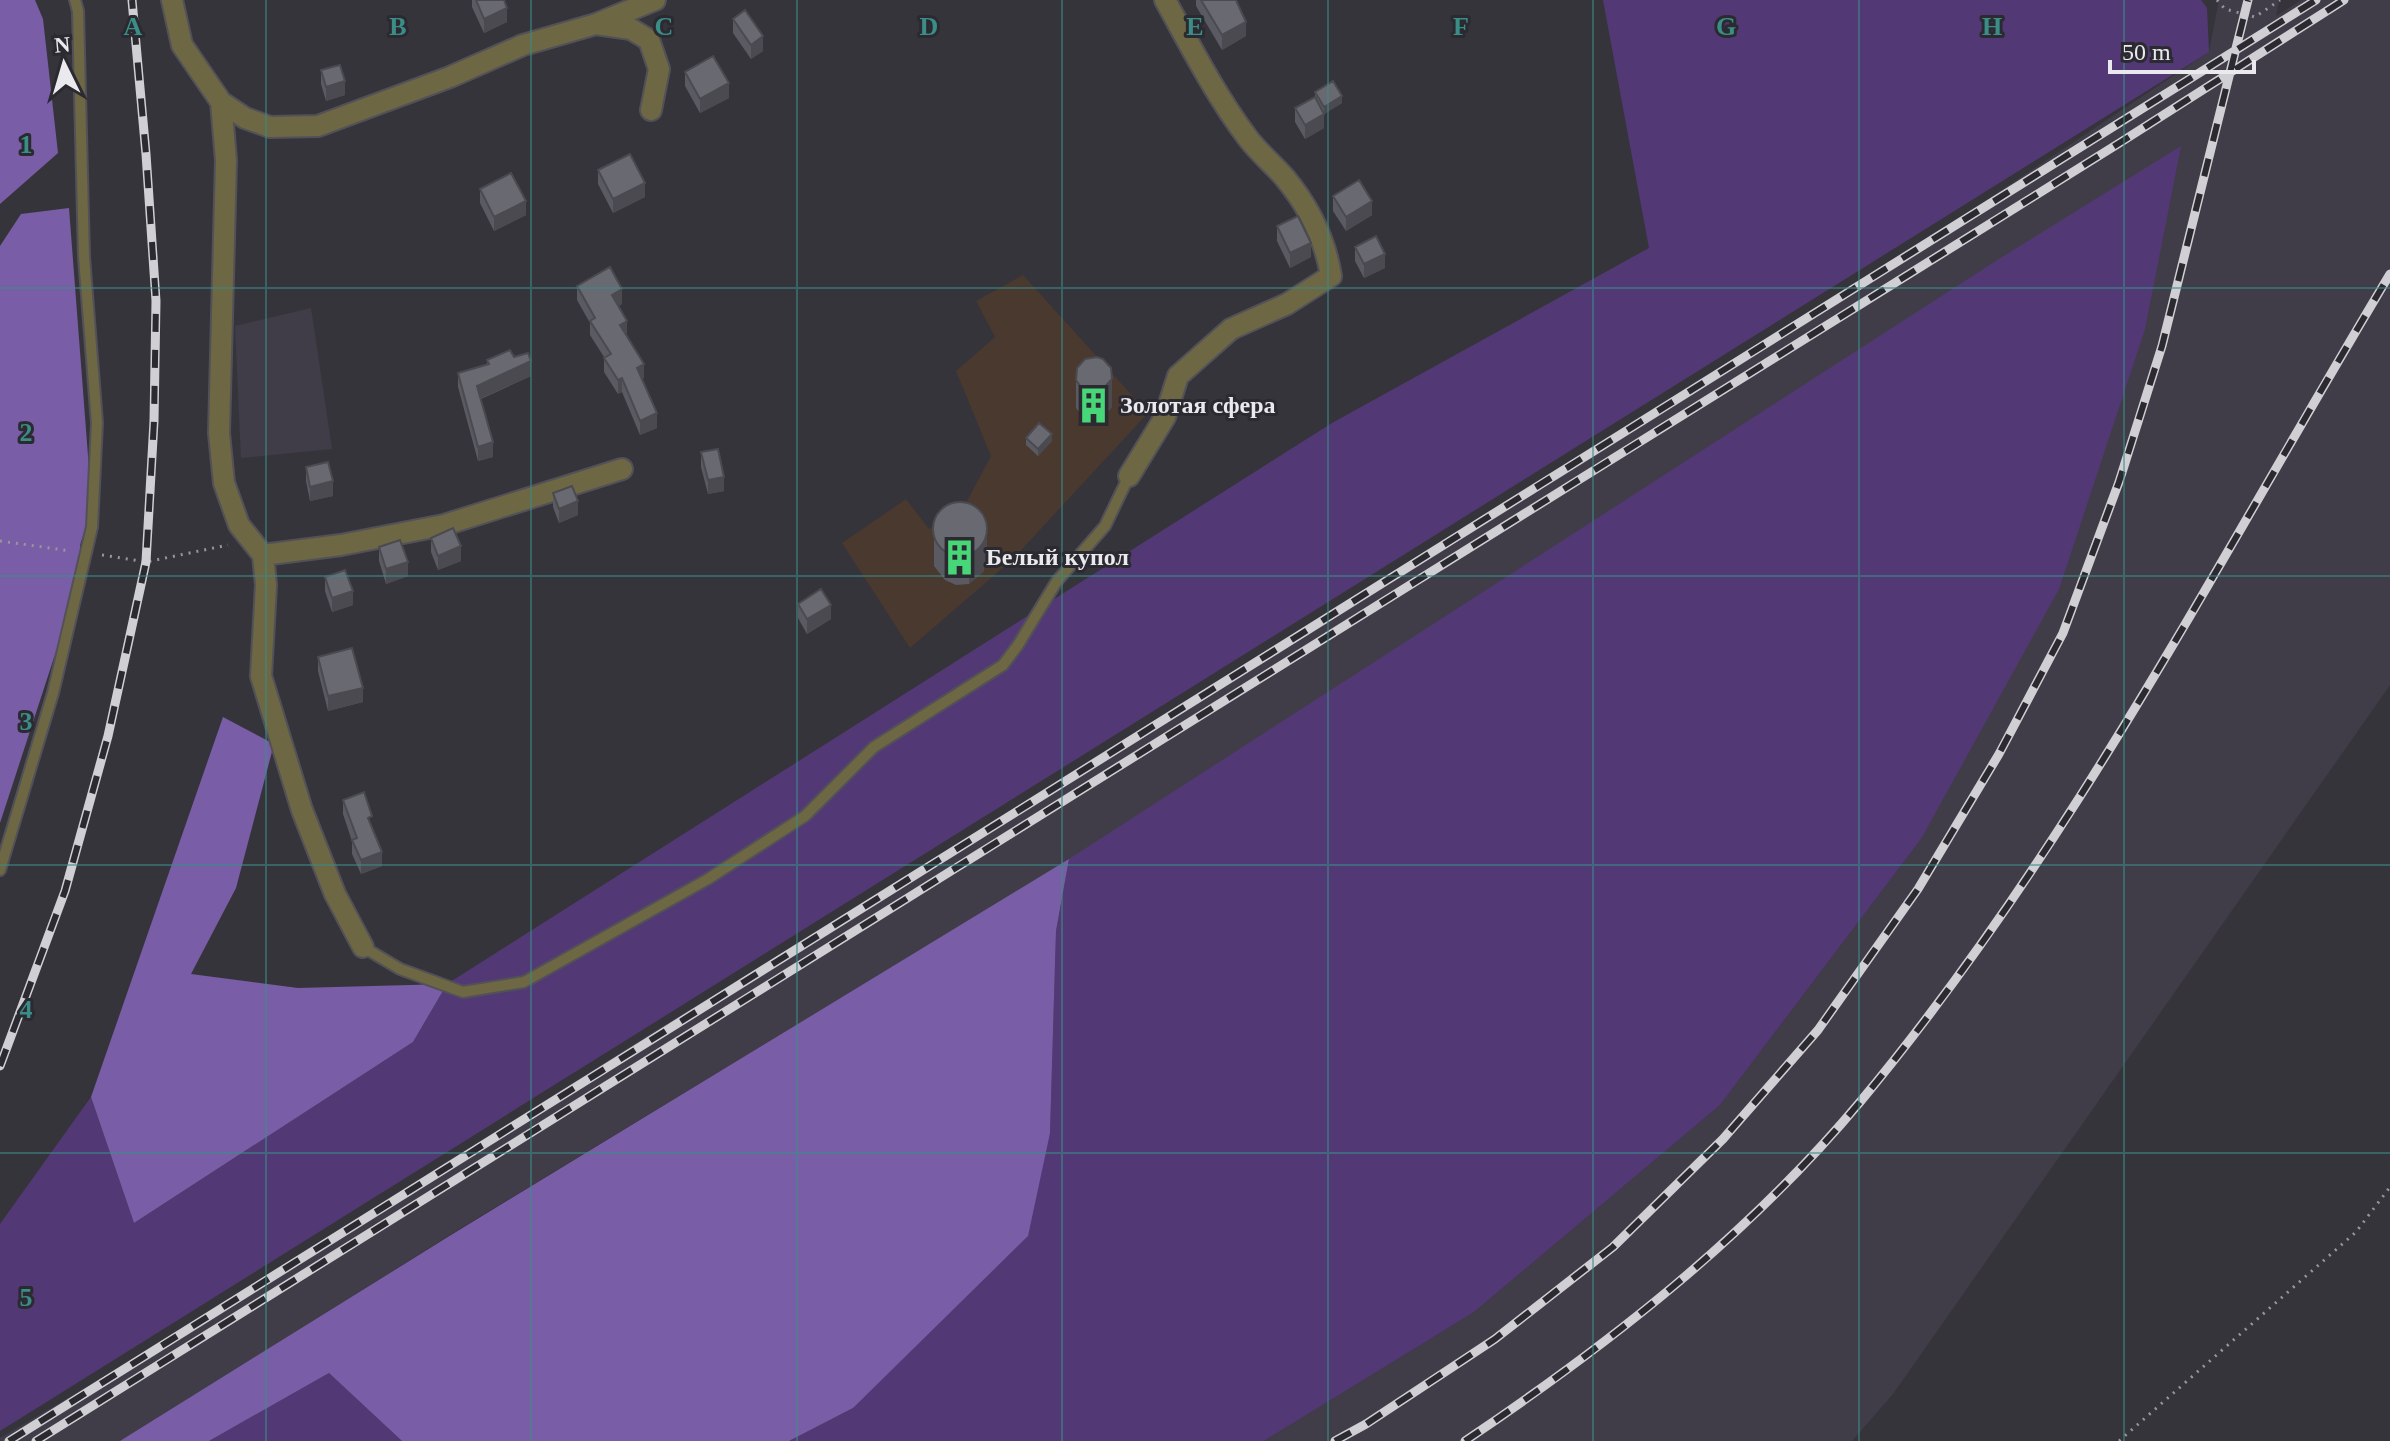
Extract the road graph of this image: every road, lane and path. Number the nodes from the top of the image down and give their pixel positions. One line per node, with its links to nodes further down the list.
1 (75, 0): 14 (lane)
2 (172, 0): 8 (street)
3 (655, 0): 7 (street)
4 (1165, 0): 11 (street)
5 (2217, 0): 6 (path)
6 (2280, 0)
7 (596, 24): 8 (street); 9 (street)
8 (221, 102): 13 (street)
9 (651, 110)
10 (622, 469): 13 (street)
11 (1129, 476): 16 (lane)
12 (0, 541): 14 (path)
13 (257, 548): 14 (path); 16 (street)
14 (86, 553): 15 (lane)
15 (0, 870)
16 (363, 947)
17 (2390, 1187): 18 (path)
18 (2119, 1441)

